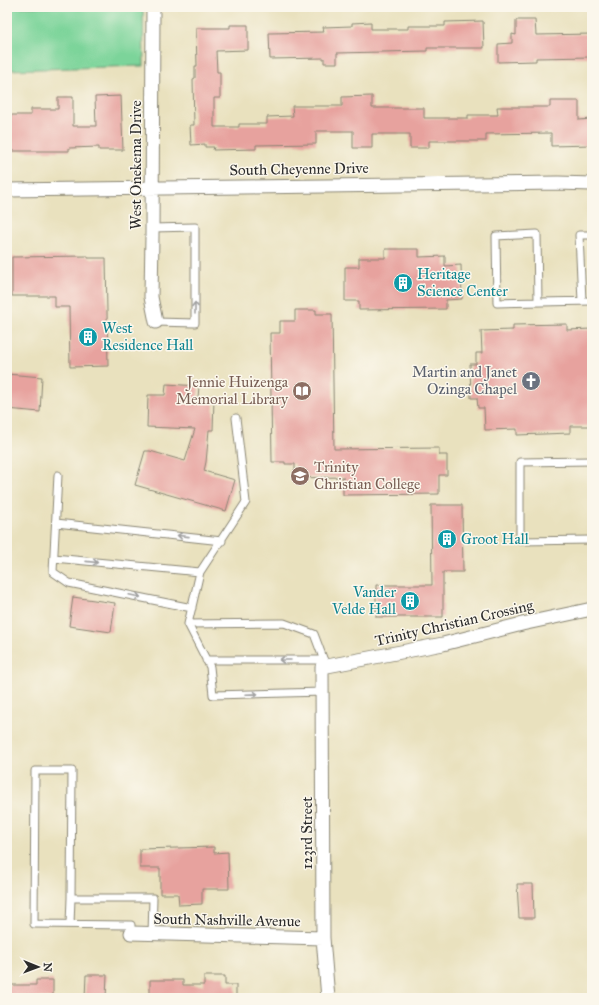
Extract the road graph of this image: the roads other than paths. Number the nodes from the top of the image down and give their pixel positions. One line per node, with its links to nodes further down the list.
1 (153, 7): 3 (street, West Onekema Drive)
2 (592, 184): 3 (street, South Cheyenne Drive)
3 (152, 187): 4 (street, South Cheyenne Drive); 5 (street, West Onekema Drive)
4 (7, 190)
5 (152, 228): 10 (street, West Onekema Drive); 10 (lane, one-way to 5)
6 (592, 235): 7 (lane)
7 (582, 301): 8 (lane); 9 (lane)
8 (592, 301)
9 (538, 302): 9 (lane)
10 (156, 322)
11 (236, 418): 16 (lane)
12 (592, 461): 15 (lane)
13 (58, 475): 14 (lane)
14 (56, 523): 16 (lane, one-way to 14); 17 (lane)
15 (592, 540)
16 (222, 541): 18 (lane)
17 (54, 558): 18 (lane, one-way to 18); 19 (lane, one-way to 19)
18 (200, 572): 19 (lane)
19 (192, 608): 21 (lane)
20 (592, 609): 23 (street, Trinity Christian Crossing)
21 (188, 624): 22 (lane); 23 (lane)
22 (206, 660): 23 (lane, one-way to 22); 24 (lane, one-way to 24)
23 (324, 665): 24 (street, 123rd Street)
24 (323, 692): 29 (street, 123rd Street)
25 (71, 898): 26 (lane); 26 (lane); 28 (lane)
26 (70, 924): 27 (lane)
27 (131, 933): 28 (street, South Nashville Avenue)
28 (152, 934): 29 (street, South Nashville Avenue)
29 (323, 938): 30 (street, 123rd Street)
30 (328, 998)

